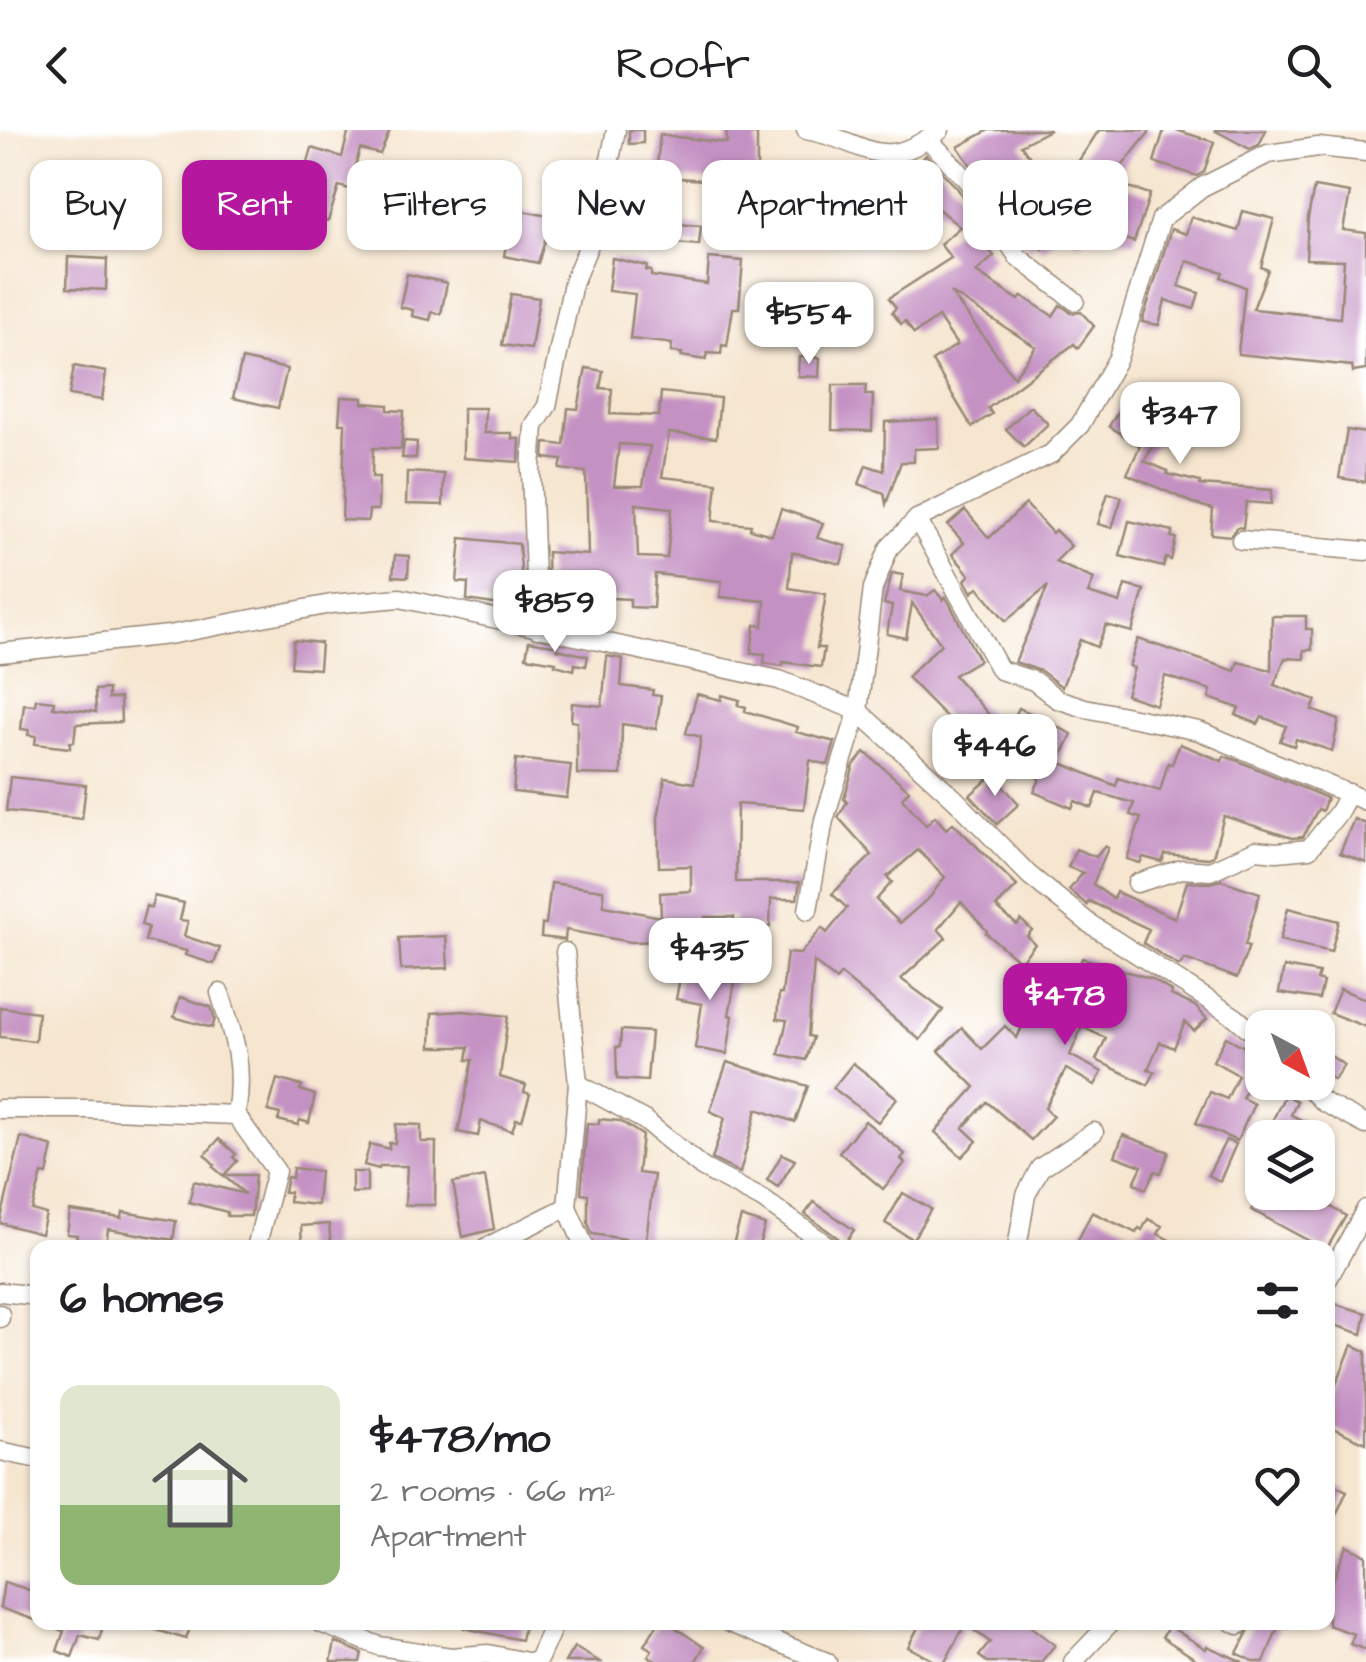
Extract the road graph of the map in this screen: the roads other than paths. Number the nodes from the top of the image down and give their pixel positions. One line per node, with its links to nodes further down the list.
1 (616, 130): 9 (street)
2 (806, 130): 3 (street)
3 (934, 135): 5 (street)
4 (1366, 152): 6 (street)
5 (1075, 301)
6 (917, 519): 11 (street); 12 (street)
7 (1240, 540): 8 (street)
8 (1366, 552)
9 (537, 629): 10 (street); 11 (street)
10 (0, 653)
11 (858, 711): 14 (street); 17 (street)
12 (1358, 797): 13 (street)
13 (1136, 883)
14 (808, 910)
15 (565, 952): 18 (street)
16 (220, 993): 21 (street)
17 (1245, 1026)
18 (578, 1084): 24 (street); 29 (street)
19 (1320, 1100): 22 (street)
20 (0, 1109): 21 (street)
21 (236, 1115): 26 (street)
22 (1366, 1125)
23 (1094, 1132): 30 (street)
24 (567, 1206): 27 (street); 28 (street)
25 (1366, 1209): 31 (street)
26 (258, 1240)
27 (501, 1240)
28 (582, 1240)
29 (819, 1240)
30 (1018, 1240)
31 (1335, 1266)
32 (0, 1292): 33 (street)
33 (30, 1295)
34 (0, 1452): 35 (street)
35 (30, 1458)
36 (338, 1630): 40 (street)
37 (551, 1630): 41 (street)
38 (747, 1630): 42 (street)
39 (1103, 1630): 43 (street)
40 (527, 1662)
41 (537, 1662)
42 (827, 1662)
43 (1073, 1662)

